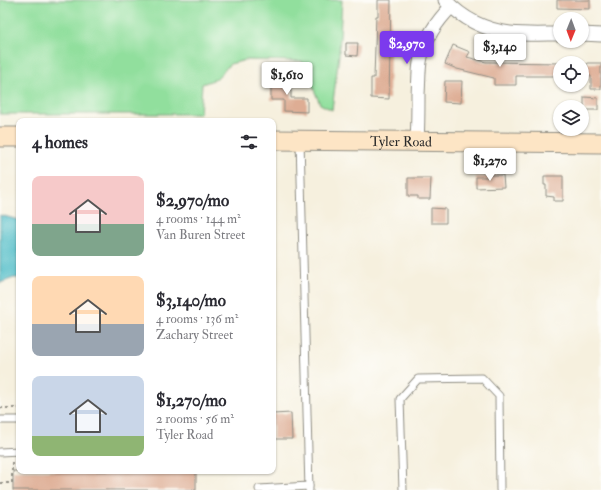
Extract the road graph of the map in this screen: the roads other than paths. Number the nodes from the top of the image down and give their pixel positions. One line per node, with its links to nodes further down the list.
1 (448, 3): 2 (street); 9 (street)
2 (553, 34)
3 (589, 34): 4 (street)
4 (601, 35)
5 (0, 137): 6 (street)
6 (16, 137)
7 (276, 140): 8 (street, Tyler Road)
8 (300, 140): 9 (street, Tyler Road); 15 (lane)
9 (418, 141): 10 (street, Tyler Road)
10 (601, 143)
11 (0, 420): 12 (lane)
12 (16, 420)
13 (16, 451): 14 (lane)
14 (0, 452)
15 (309, 488): 16 (lane)
16 (259, 489)
17 (403, 490): 18 (lane)
18 (500, 490)

